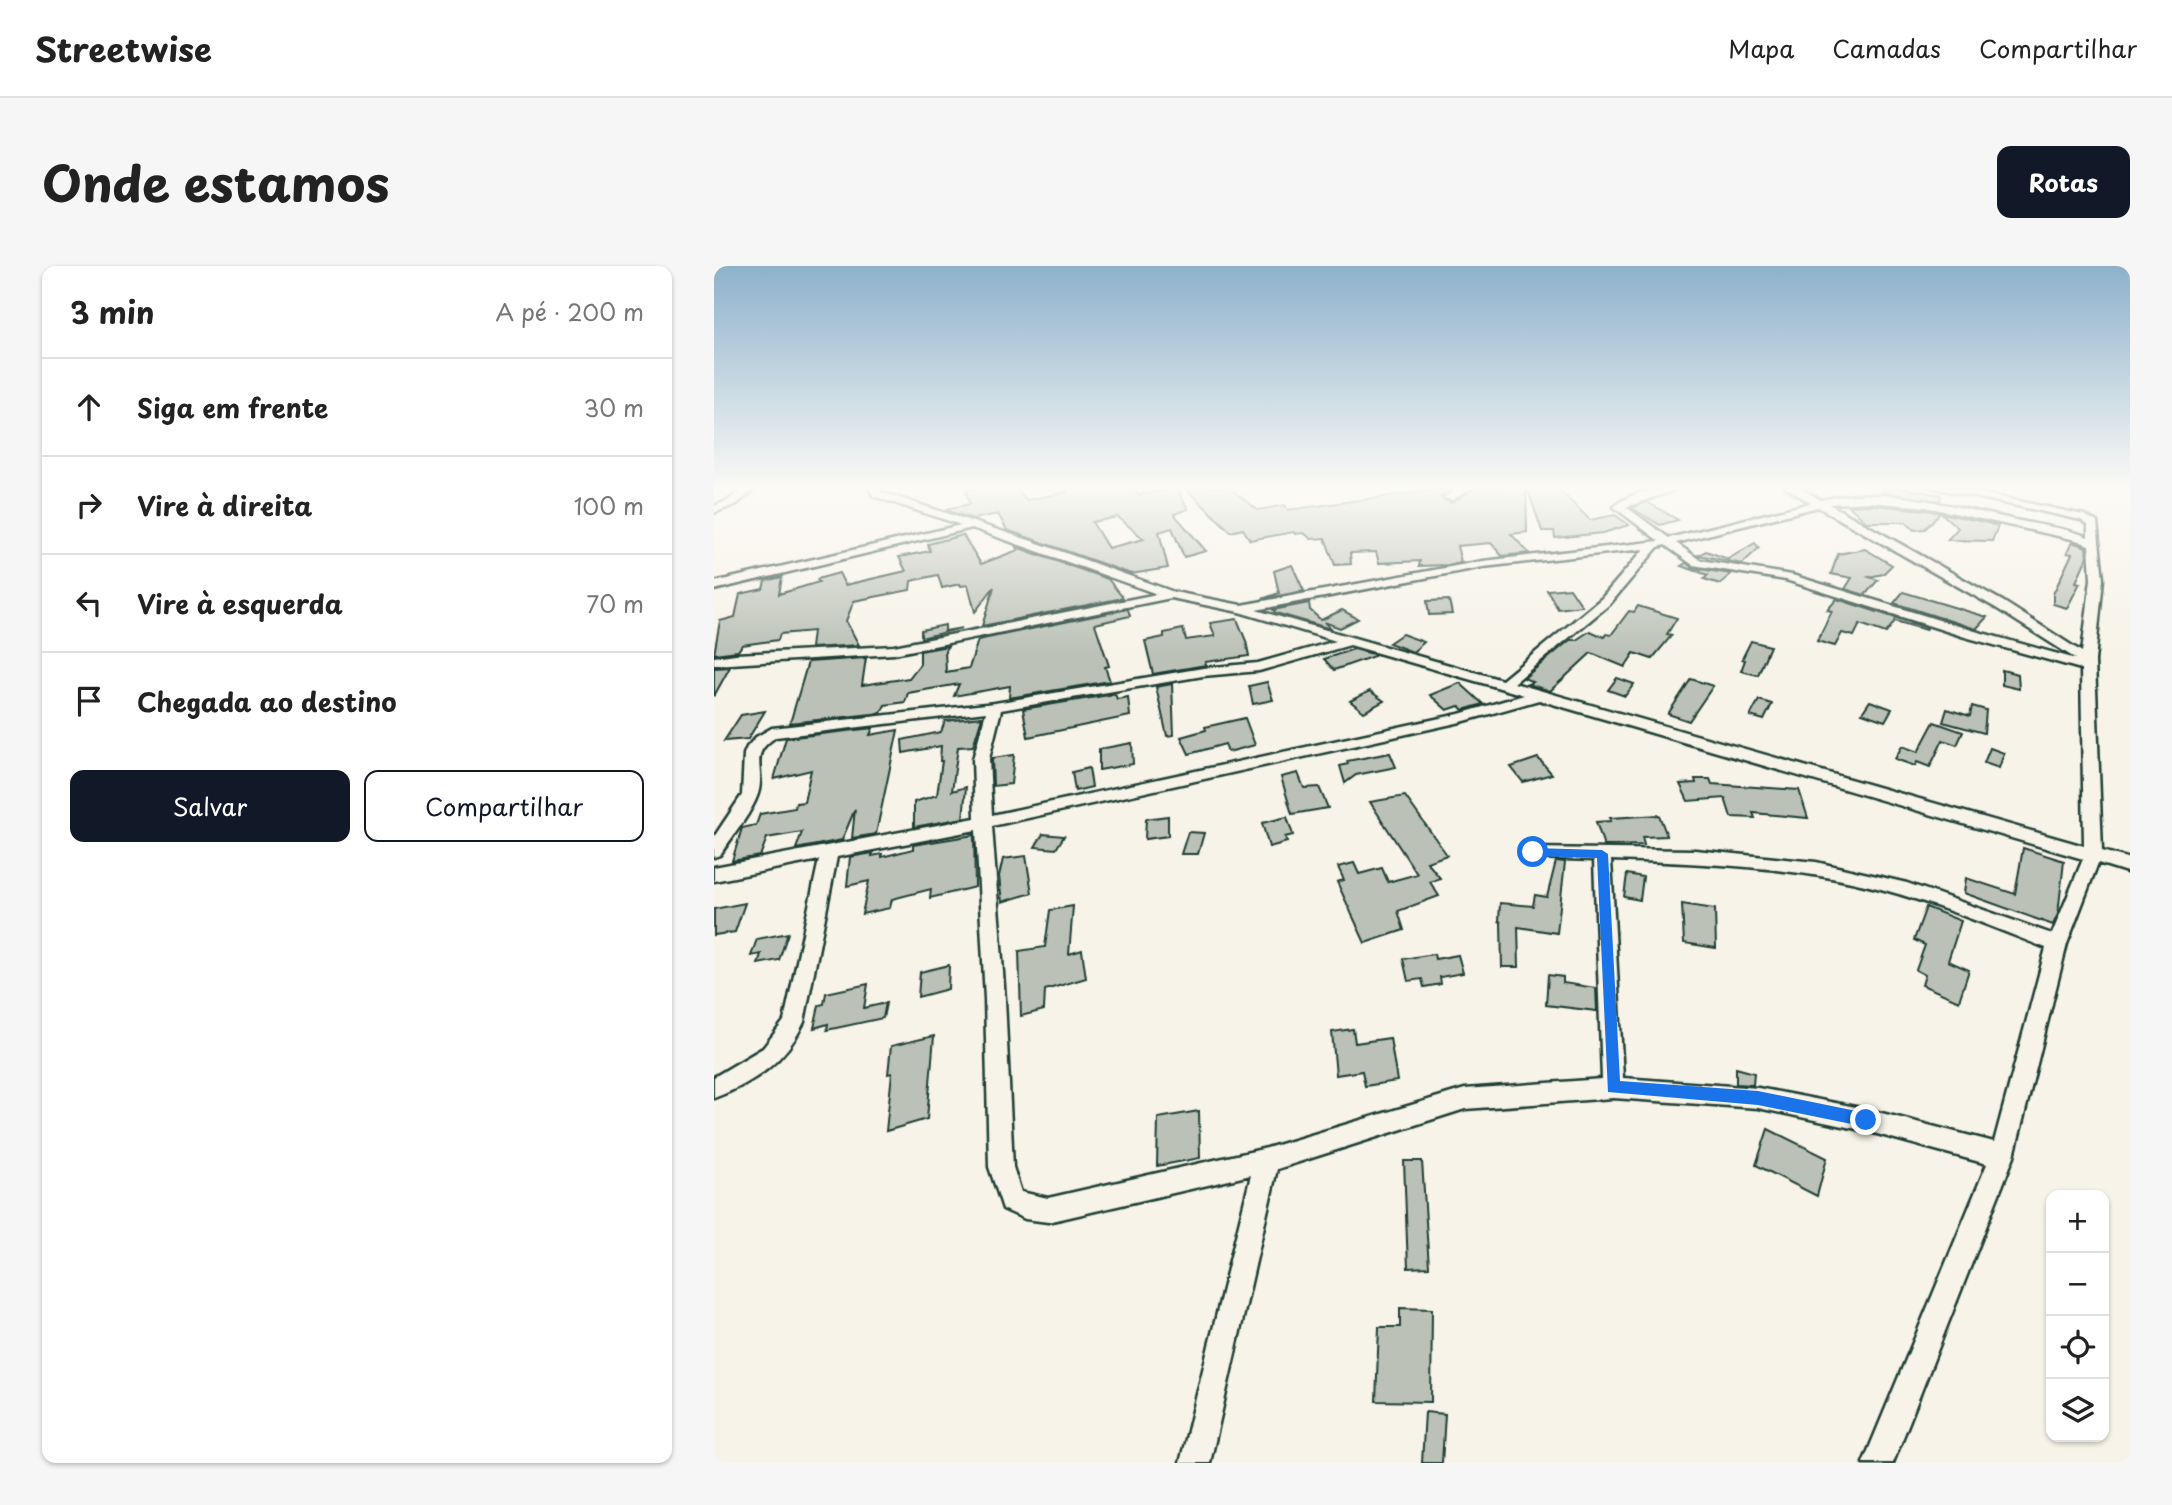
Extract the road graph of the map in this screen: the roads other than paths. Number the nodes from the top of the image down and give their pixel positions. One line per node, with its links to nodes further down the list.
1 (898, 543): 8 (street)
2 (1024, 543): 9 (street)
3 (1662, 543): 7 (street)
4 (1671, 543): 13 (street)
5 (1887, 543): 13 (street)
6 (2093, 543): 13 (street)
7 (1654, 545): 10 (street); 14 (street)
8 (714, 586)
9 (1171, 595): 10 (street); 12 (street)
10 (1241, 609): 11 (street)
11 (1349, 641): 14 (street); 16 (street)
12 (714, 661)
13 (2089, 664): 22 (street)
14 (1505, 684): 15 (street)
15 (1542, 695): 17 (street); 22 (street)
16 (995, 707): 17 (street); 18 (street)
17 (985, 822): 20 (street); 29 (street)
18 (714, 851)
19 (1533, 852): 21 (street)
20 (829, 854): 24 (street); 27 (street)
21 (1602, 854): 25 (street); 26 (street)
22 (2093, 855): 23 (street); 25 (street)
23 (2130, 866)
24 (714, 874)
25 (2057, 944): 28 (street)
26 (1614, 1087): 28 (street); 29 (street)
27 (714, 1088)
28 (2002, 1156): 31 (street)
29 (1267, 1160): 30 (street)
30 (1195, 1463)
31 (1878, 1463)

